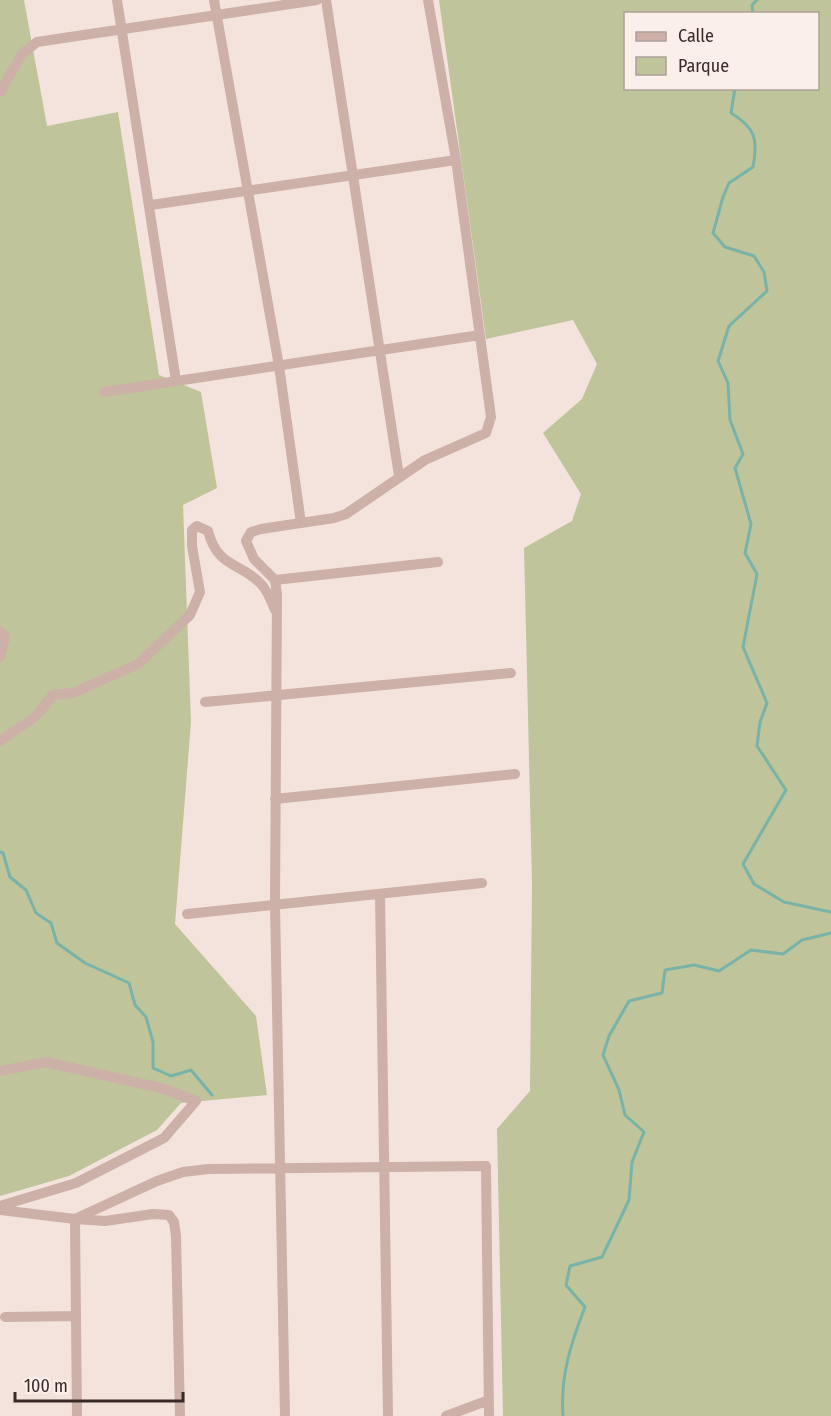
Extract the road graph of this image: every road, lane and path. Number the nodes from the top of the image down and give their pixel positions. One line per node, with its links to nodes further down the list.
1 (117, 0): 7 (street)
2 (214, 0): 6 (street)
3 (317, 0): 6 (street)
4 (326, 0): 10 (street)
5 (428, 0): 9 (street)
6 (217, 16): 7 (street); 11 (street)
7 (122, 31): 8 (street); 12 (street)
8 (0, 92)
9 (456, 160): 10 (street); 13 (street)
10 (353, 175): 11 (street); 14 (street)
11 (249, 190): 12 (street); 15 (street)
12 (151, 205): 16 (street)
13 (480, 335): 14 (street); 18 (street)
14 (380, 350): 15 (street); 18 (street)
15 (279, 366): 16 (street); 19 (street)
16 (176, 381): 17 (street)
17 (104, 392)
18 (399, 476): 19 (street)
19 (301, 523): 21 (street)
20 (438, 562): 21 (street)
21 (275, 580): 22 (street)
22 (276, 611): 26 (street); 28 (street)
23 (0, 631): 24 (street)
24 (0, 657)
25 (511, 673): 26 (street)
26 (275, 697): 27 (street); 30 (street)
27 (205, 702)
28 (0, 741)
29 (515, 774): 30 (street)
30 (275, 799): 33 (street)
31 (482, 884): 32 (street)
32 (380, 894): 33 (street); 36 (street)
33 (275, 905): 34 (street); 37 (street)
34 (187, 914)
35 (0, 1071): 38 (street)
36 (384, 1167): 37 (street); 42 (street); 46 (street)
37 (282, 1169): 39 (street); 45 (street)
38 (0, 1208): 39 (street)
39 (75, 1219): 40 (street); 44 (street)
40 (75, 1316): 41 (street); 43 (street)
41 (5, 1317)
42 (489, 1400): 47 (street); 48 (street)
43 (77, 1416)
44 (180, 1416)
45 (285, 1416)
46 (388, 1416)
47 (446, 1416)
48 (489, 1416)

